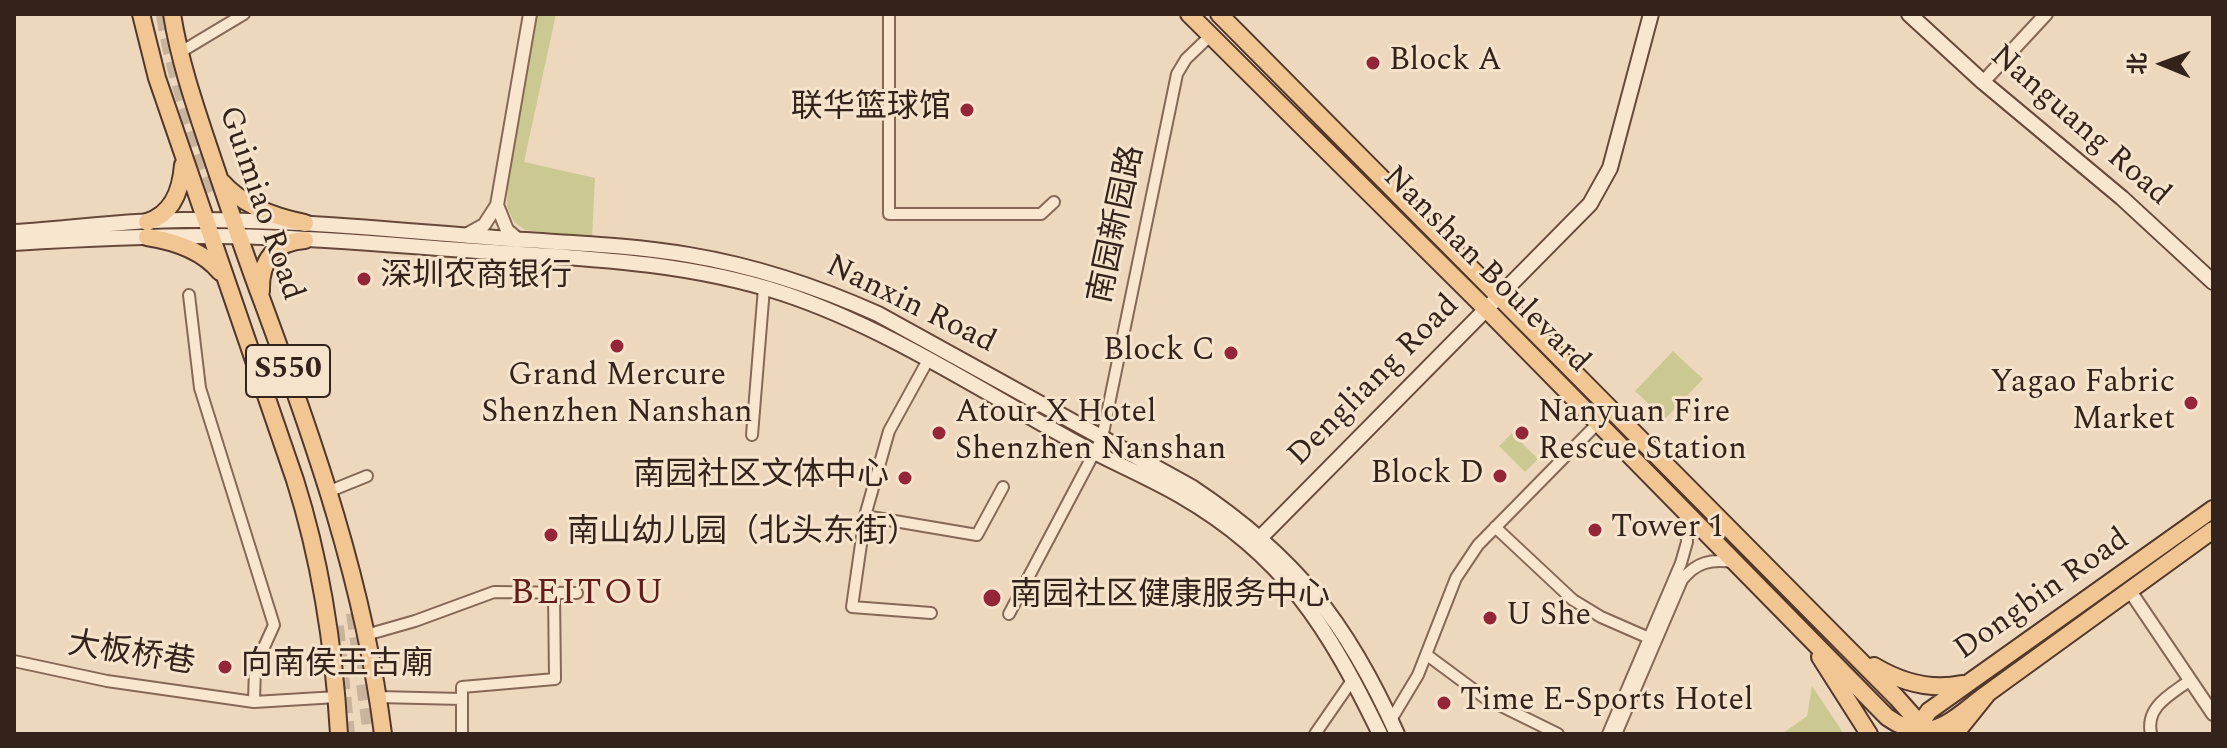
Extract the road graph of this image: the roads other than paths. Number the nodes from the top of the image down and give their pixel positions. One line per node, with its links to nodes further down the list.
1 (141, 14): 14 (main road, Guimiao Road / S550)
2 (172, 14): 12 (main road, Guimiao Road / S550)
3 (244, 14): 12 (street)
4 (530, 14): 17 (street)
5 (889, 14): 16 (street)
6 (1189, 14): 11 (main road, Nanshan Boulevard)
7 (1219, 14): 30 (main road, Nanshan Boulevard)
8 (1651, 14): 30 (main road, Dengliang Road)
9 (1909, 14): 13 (main road, Nanguang Road)
10 (2046, 14): 13 (street)
11 (1211, 35): 30 (main road, Nanshan Boulevard); 35 (street, 南园新园路)
12 (179, 53): 15 (main road, Guimiao Road / S550)
13 (1983, 82): 26 (main road, Nanguang Road)
14 (181, 152): 18 (main road, Guimiao Road / S550); 20 (main road)
15 (218, 176): 19 (main road, Guimiao Road / S550); 22 (main road)
16 (1054, 202)
17 (497, 205): 23 (street); 24 (street)
18 (208, 228): 19 (main road, Nanxin Road); 20 (main road, Nanxin Road); 27 (main road, Guimiao Road / S550)
19 (236, 228): 22 (main road, Nanxin Road); 31 (main road, Guimiao Road / S550)
20 (147, 230): 21 (main road, Nanxin Road); 25 (main road, Nanxin Road); 27 (main road)
21 (14, 232)
22 (305, 232): 23 (main road, Nanxin Road); 28 (main road, Nanxin Road); 31 (main road)
23 (464, 236): 24 (main road, Nanxin Road)
24 (519, 240): 35 (main road, Nanxin Road)
25 (14, 243)
26 (2213, 282)
27 (227, 284): 61 (main road, Guimiao Road / S550)
28 (764, 288): 32 (main road, Nanxin Road); 34 (street)
29 (189, 295): 64 (street)
30 (1493, 304): 33 (main road, Nanshan Boulevard); 44 (main road, Dengliang Road); 54 (main road, Nanshan Boulevard)
31 (264, 305): 38 (main road, Guimiao Road / S550)
32 (928, 360): 35 (main road, Nanxin Road); 41 (street)
33 (1597, 424): 40 (main road, Nanshan Boulevard); 42 (street)
34 (752, 435)
35 (1099, 445): 44 (main road, Nanxin Road); 50 (street, 南园新园路); 57 (main road, Nanxin Road)
36 (367, 476): 38 (street)
37 (1003, 487): 41 (street)
38 (330, 491): 52 (main road, Guimiao Road / S550)
39 (2213, 509): 58 (main road, Dongbin Road)
40 (1685, 512): 45 (main road, Nanshan Boulevard); 53 (street)
41 (865, 516): 49 (street)
42 (1495, 527): 53 (street); 55 (street)
43 (2213, 530): 46 (main road, Dongbin Road)
44 (1261, 537): 66 (main road, Nanxin Road)
45 (1736, 563): 51 (main road, Nanshan Boulevard); 75 (street)
46 (2130, 591): 59 (street); 60 (main road, Dongbin Road)
47 (554, 593): 48 (street); 52 (street); 63 (street)
48 (577, 593)
49 (931, 613)
50 (1009, 614)
51 (1808, 634): 67 (main road, Nanshan Boulevard); 76 (main road)
52 (366, 635): 62 (main road, Guimiao Road / S550)
53 (1649, 638): 74 (street)
54 (1844, 644): 58 (main road); 67 (main road, Nanshan Boulevard)
55 (1427, 655): 66 (street); 73 (street)
56 (14, 661): 64 (street, 大板桥巷)
57 (1353, 679): 71 (street); 72 (main road, Nanxin Road)
58 (1974, 680): 67 (main road, Dongbin Road)
59 (2189, 681): 65 (street); 78 (street)
60 (1988, 693): 67 (main road); 77 (main road, Dongbin Road)
61 (337, 697): 64 (street, 大板桥巷); 68 (main road, Guimiao Road / S550)
62 (378, 697): 63 (street); 69 (main road, Guimiao Road / S550)
63 (462, 699): 70 (street)
64 (254, 702)
65 (2213, 714)
66 (1394, 727)
67 (1917, 731)
68 (339, 734)
69 (383, 734)
70 (462, 734)
71 (1315, 734)
72 (1380, 734)
73 (1558, 734)
74 (1608, 734)
75 (1616, 734)
76 (1869, 734)
77 (1955, 734)
78 (2151, 734)

